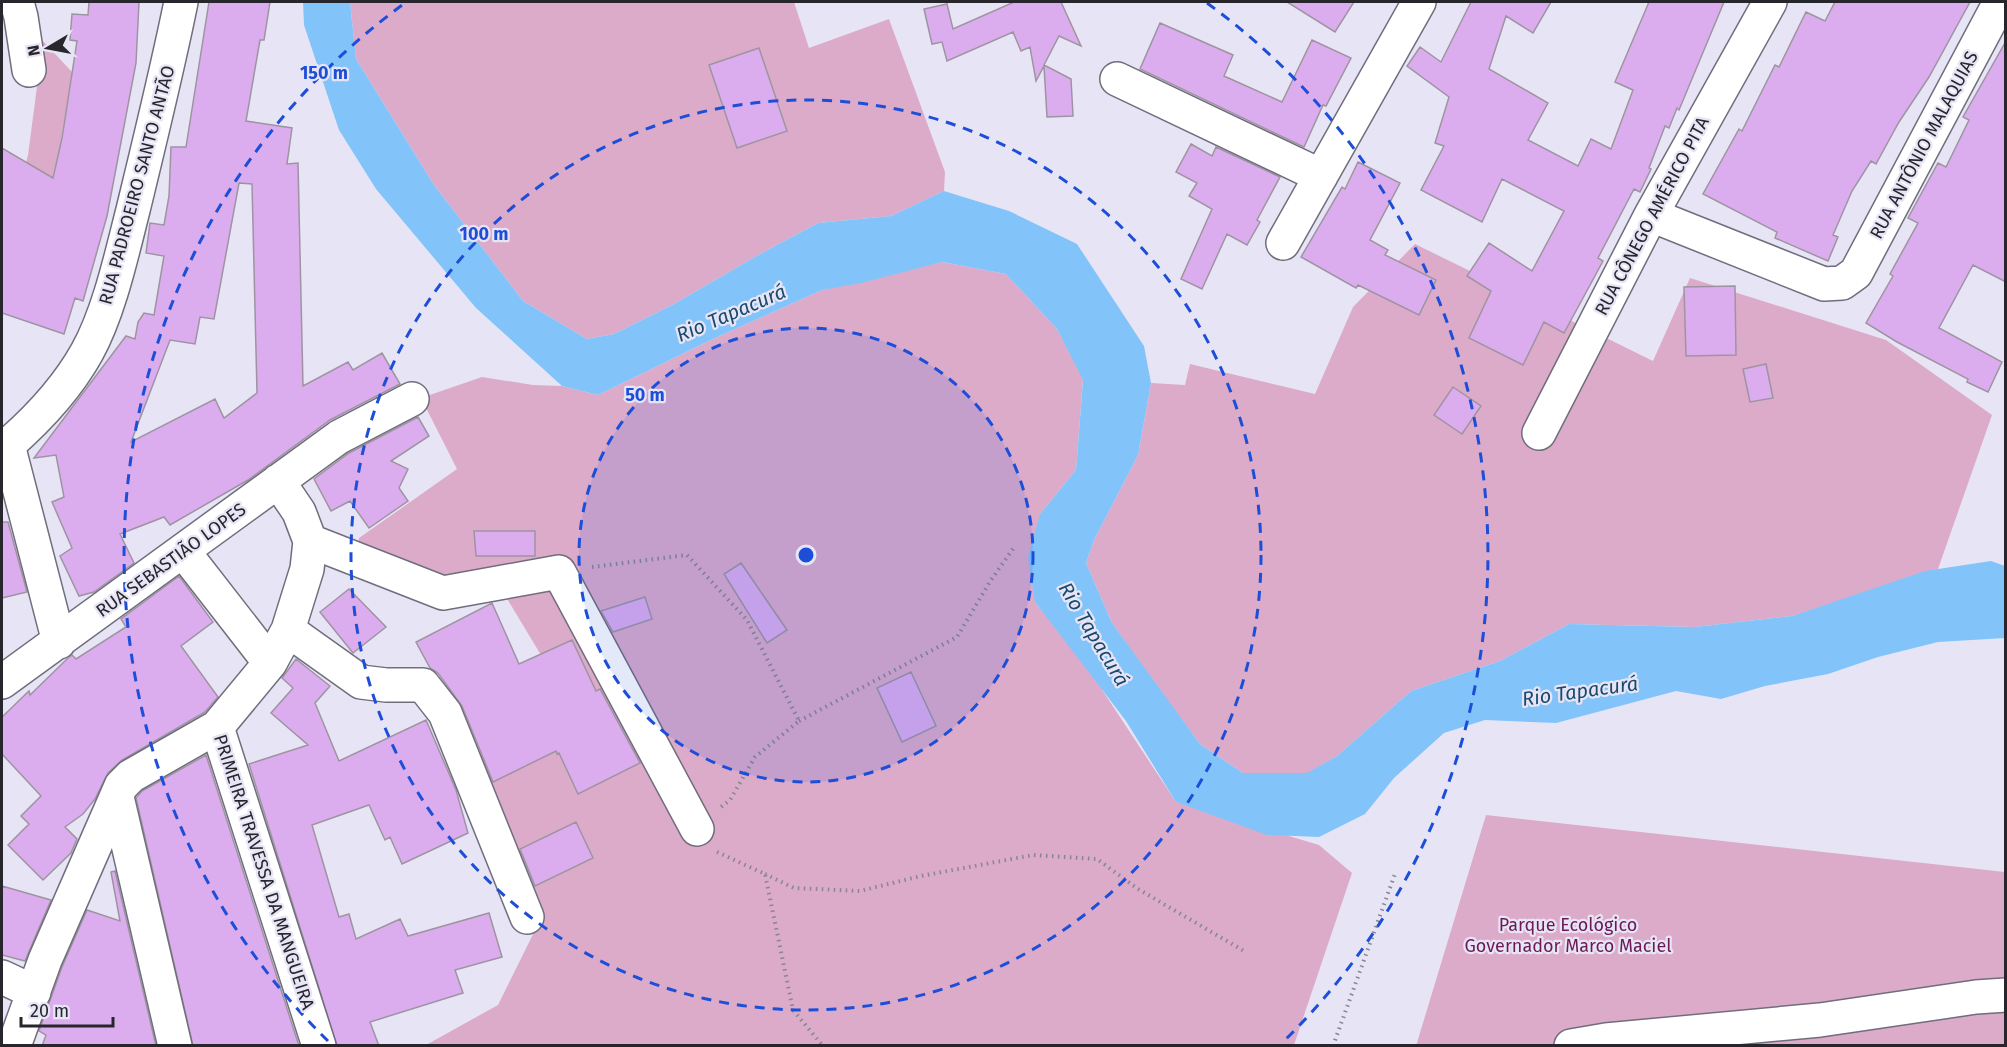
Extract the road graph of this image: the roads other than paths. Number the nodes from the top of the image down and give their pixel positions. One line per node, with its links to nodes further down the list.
1 (17, 2): 6 (street)
2 (181, 2): 13 (street, RUA PADROEIRO SANTO ANTÃO)
3 (1419, 2): 8 (street)
4 (1770, 2): 9 (street, RUA CÔNEGO AMÉRICO PITA)
5 (2000, 2): 9 (street, RUA ANTÔNIO MALAQUIAS)
6 (29, 70)
7 (1117, 78): 8 (street)
8 (1321, 176): 10 (street)
9 (1651, 215): 12 (street, RUA CÔNEGO AMÉRICO PITA)
10 (1283, 243)
11 (412, 399): 14 (street, RUA SEBASTIÃO LOPES)
12 (1539, 434)
13 (5, 447): 18 (street)
14 (278, 481): 15 (street, PRIMEIRA TRAVESSA DA MANGUEIRA); 16 (street, RUA SEBASTIÃO LOPES)
15 (310, 541): 17 (street, PRIMEIRA TRAVESSA DA MANGUEIRA); 23 (street)
16 (183, 551): 18 (street, RUA SEBASTIÃO LOPES); 19 (street)
17 (288, 630): 19 (street, PRIMEIRA TRAVESSA DA MANGUEIRA); 24 (street)
18 (59, 642): 20 (street, RUA SEBASTIÃO LOPES)
19 (270, 663): 21 (street, PRIMEIRA TRAVESSA DA MANGUEIRA)
20 (2, 682)
21 (217, 727): 22 (street); 30 (street, PRIMEIRA TRAVESSA DA MANGUEIRA)
22 (117, 796): 26 (street); 29 (street)
23 (697, 829)
24 (527, 917)
25 (2, 977): 26 (street)
26 (34, 992): 28 (street)
27 (2006, 995): 31 (street)
28 (14, 1046)
29 (175, 1046)
30 (319, 1046)
31 (1571, 1046)

